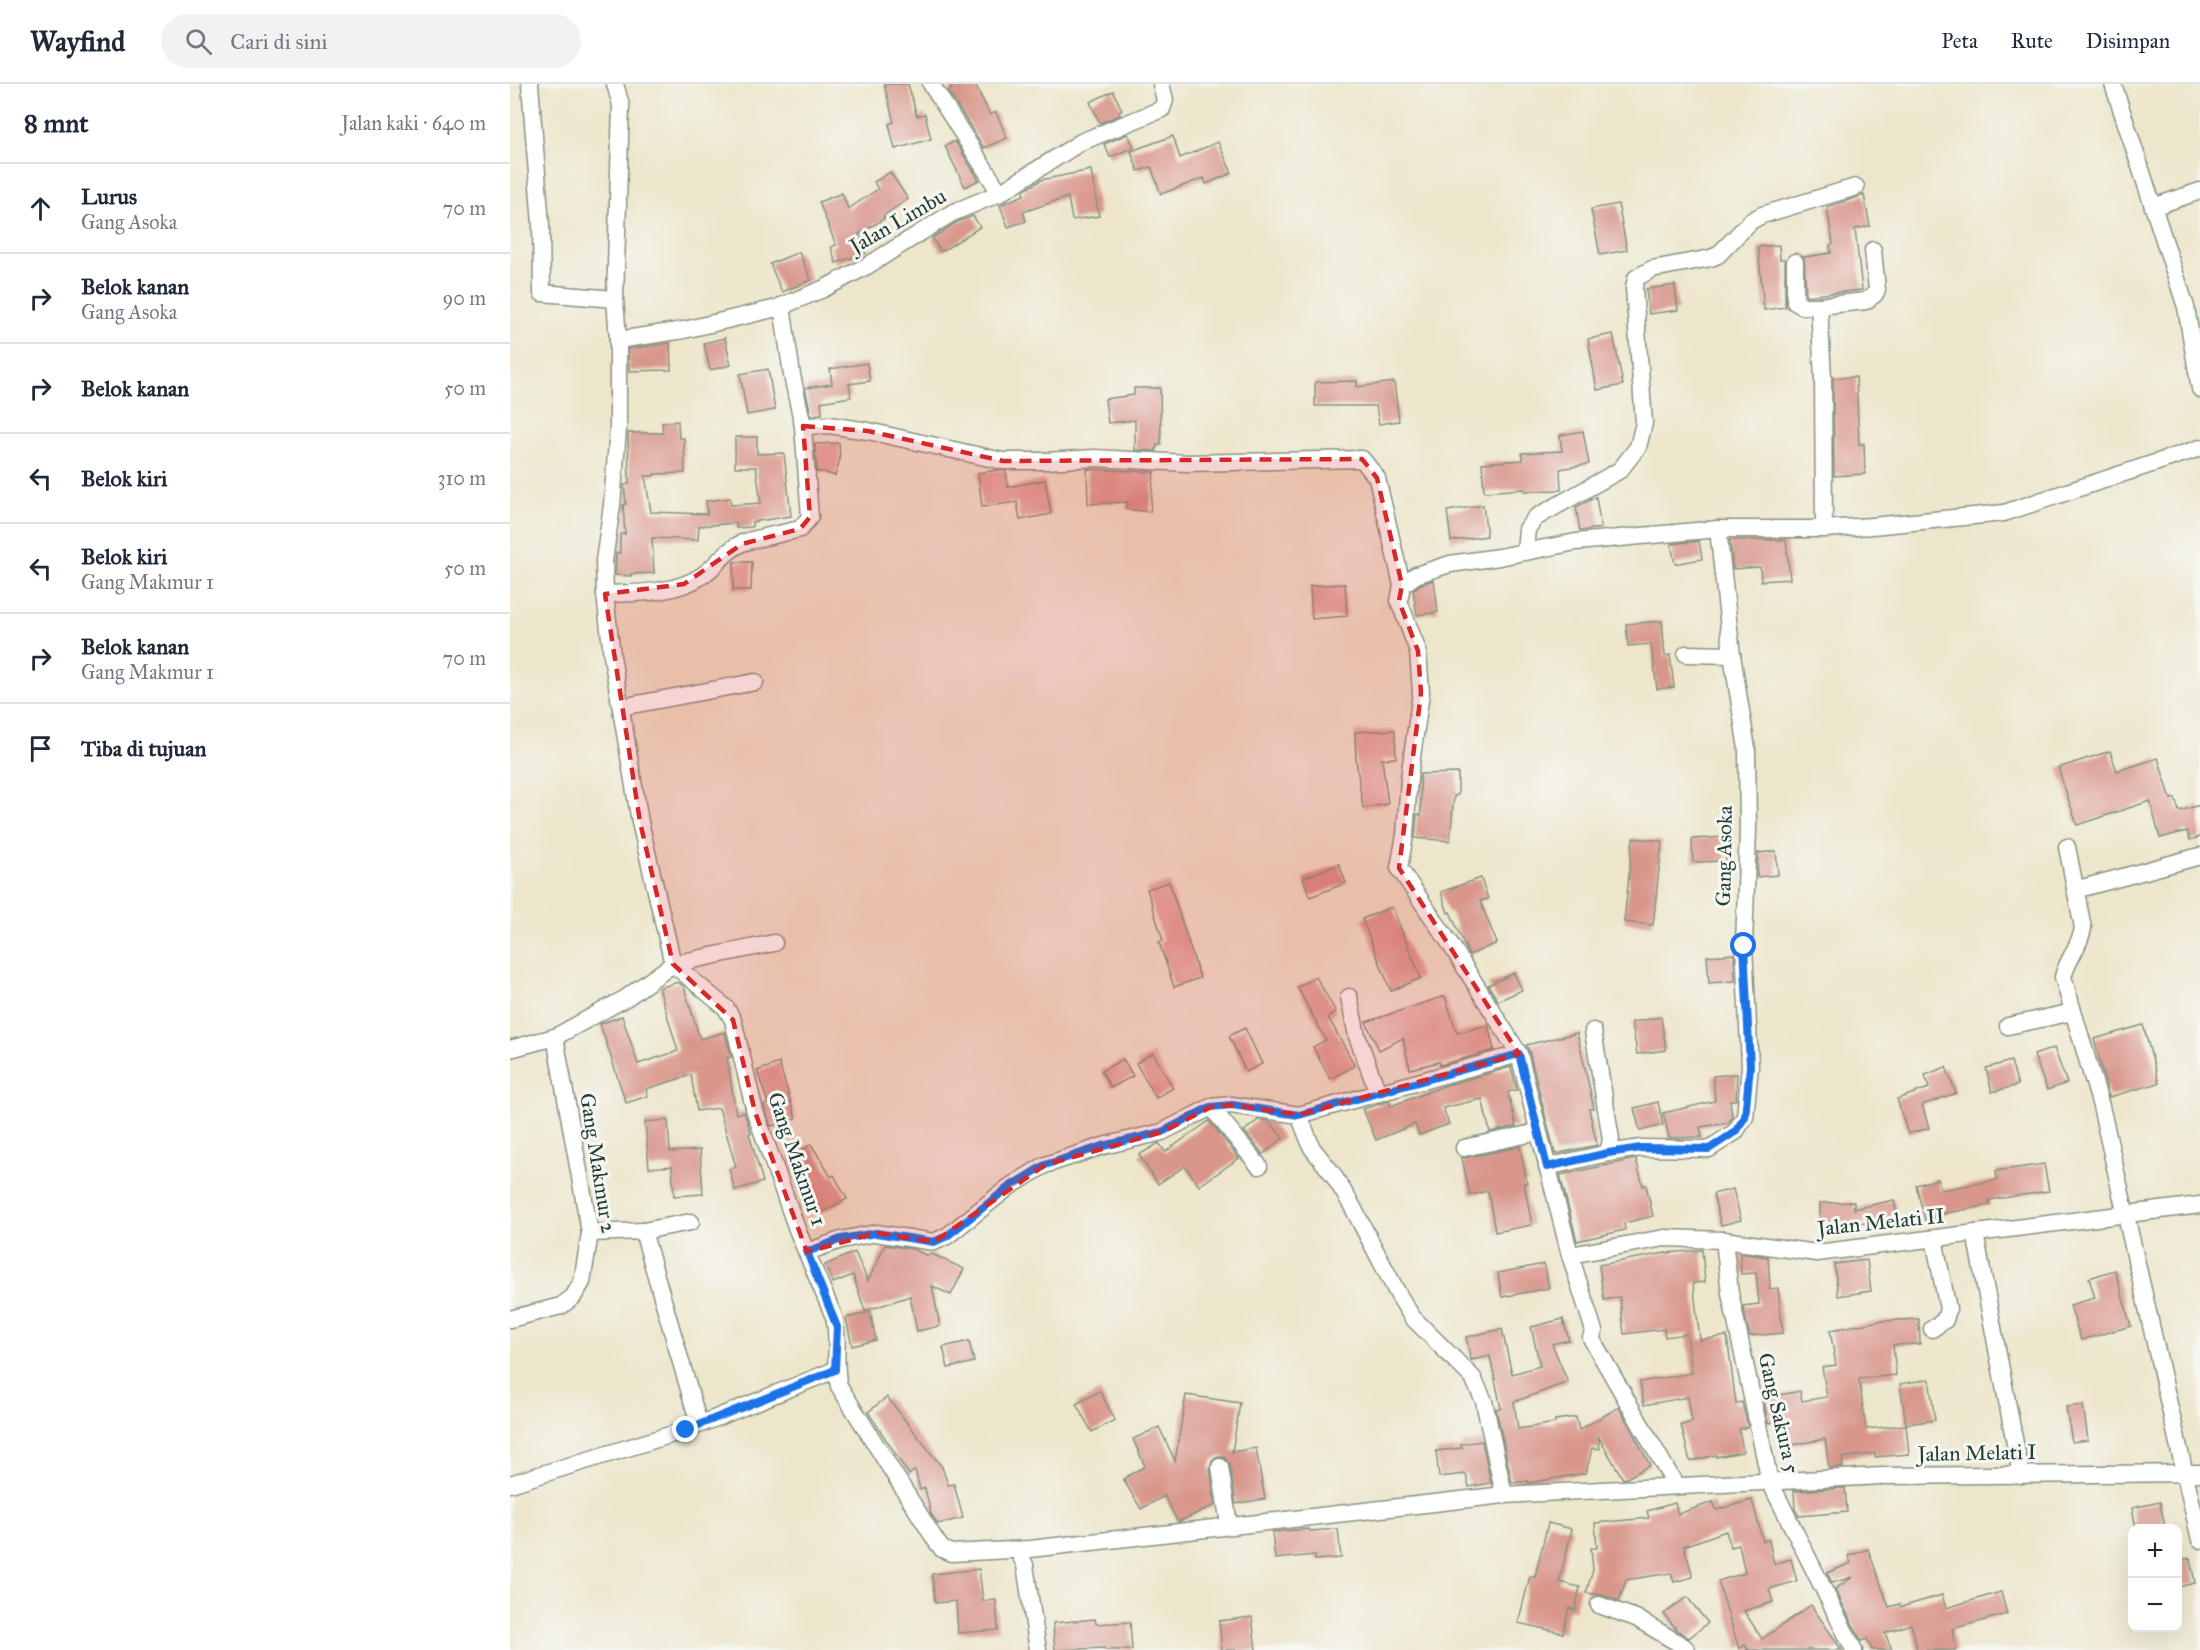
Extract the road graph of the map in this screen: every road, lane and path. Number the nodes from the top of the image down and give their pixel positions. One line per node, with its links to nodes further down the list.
1 (530, 84): 12 (street)
2 (615, 84): 12 (street)
3 (931, 84): 8 (street)
4 (1161, 84): 8 (street, Jalan Limbu)
5 (2113, 84): 9 (street)
6 (1856, 187): 21 (street)
7 (2200, 191): 9 (street)
8 (1000, 193): 13 (street, Jalan Limbu)
9 (2153, 207): 16 (street)
10 (1873, 250): 14 (street)
11 (1795, 262): 14 (street)
12 (615, 299): 15 (street)
13 (782, 306): 15 (street, Jalan Limbu); 17 (street)
14 (1819, 306): 20 (street)
15 (618, 340): 23 (street)
16 (2200, 388)
17 (803, 426): 22 (street); 23 (street)
18 (2200, 448): 20 (street)
19 (1718, 529): 20 (street); 21 (street); 25 (street, Gang Asoka)
20 (1824, 529)
21 (1525, 551): 22 (street)
22 (1402, 585): 39 (street)
23 (605, 594): 27 (street)
24 (1686, 654): 25 (street)
25 (1732, 655): 45 (street, Gang Asoka)
26 (755, 682): 27 (street)
27 (621, 707): 32 (street)
28 (2067, 847): 30 (street)
29 (2200, 856): 30 (street)
30 (2075, 890): 34 (street)
31 (774, 943): 32 (street)
32 (674, 964): 37 (street); 56 (street, Gang Makmur 1)
33 (1349, 997): 40 (street)
34 (2073, 1012): 35 (street); 49 (street)
35 (2008, 1026)
36 (1593, 1031): 45 (street)
37 (555, 1037): 38 (street); 52 (street, Gang Makmur 2)
38 (510, 1049)
39 (1519, 1054): 40 (street); 43 (street)
40 (1378, 1093): 42 (street)
41 (1210, 1107): 42 (street); 46 (street); 56 (street)
42 (1299, 1115): 68 (street)
43 (1538, 1132): 44 (street); 47 (street)
44 (1464, 1148)
45 (1608, 1153): 47 (street, Gang Asoka)
46 (1259, 1166)
47 (1547, 1167): 57 (street)
48 (2200, 1205): 49 (street, Jalan Melati II)
49 (2126, 1216): 53 (street, Jalan Melati II); 63 (street)
50 (691, 1222): 51 (street)
51 (644, 1231): 52 (street); 61 (street)
52 (590, 1233): 58 (street, Gang Makmur 2)
53 (1975, 1233): 54 (street, Jalan Melati II); 64 (street)
54 (1934, 1239): 55 (street, Jalan Melati II); 59 (street)
55 (1724, 1240): 57 (street, Jalan Melati II); 65 (street, Gang Sakura 5)
56 (807, 1252): 60 (street, Gang Makmur 1)
57 (1570, 1255): 67 (street)
58 (510, 1319)
59 (1932, 1329)
60 (835, 1370): 61 (street); 71 (street, Jalan Melati I)
61 (699, 1424): 66 (street)
62 (1220, 1467): 69 (street)
63 (2193, 1473): 64 (street, Jalan Melati I); 70 (street)
64 (2021, 1474): 65 (street, Jalan Melati I)
65 (1770, 1482): 67 (street, Jalan Melati I); 75 (street, Gang Sakura 5)
66 (510, 1484)
67 (1676, 1486): 68 (street, Jalan Melati I)
68 (1504, 1496): 69 (street, Jalan Melati I)
69 (1229, 1526): 71 (street, Jalan Melati I)
70 (2200, 1540)
71 (1018, 1550): 73 (street)
72 (1599, 1605): 74 (street)
73 (1038, 1650)
74 (1687, 1650)
75 (1854, 1650)

